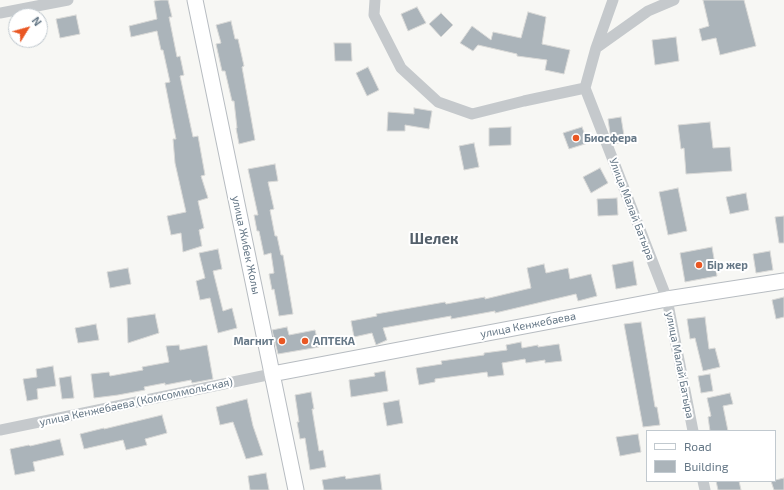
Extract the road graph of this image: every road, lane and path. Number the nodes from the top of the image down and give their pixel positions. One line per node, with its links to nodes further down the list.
1 (68, 0): 6 (street)
2 (195, 0): 11 (street, улица Жибек Жолы)
3 (375, 0): 8 (street)
4 (613, 0): 7 (street)
5 (674, 0): 7 (street)
6 (0, 13)
7 (596, 48): 8 (street)
8 (585, 88): 10 (street, Улица Малай Батыра)
9 (784, 281): 10 (street, улица Кенжебаева)
10 (667, 299): 11 (street, улица Кенжебаева); 13 (street, улица Малай Батыра)
11 (272, 374): 12 (street, улица Кенжебаева (Комсоммольская)); 14 (street, улица Жибек Жолы)
12 (0, 430)
13 (693, 430)
14 (296, 490)

